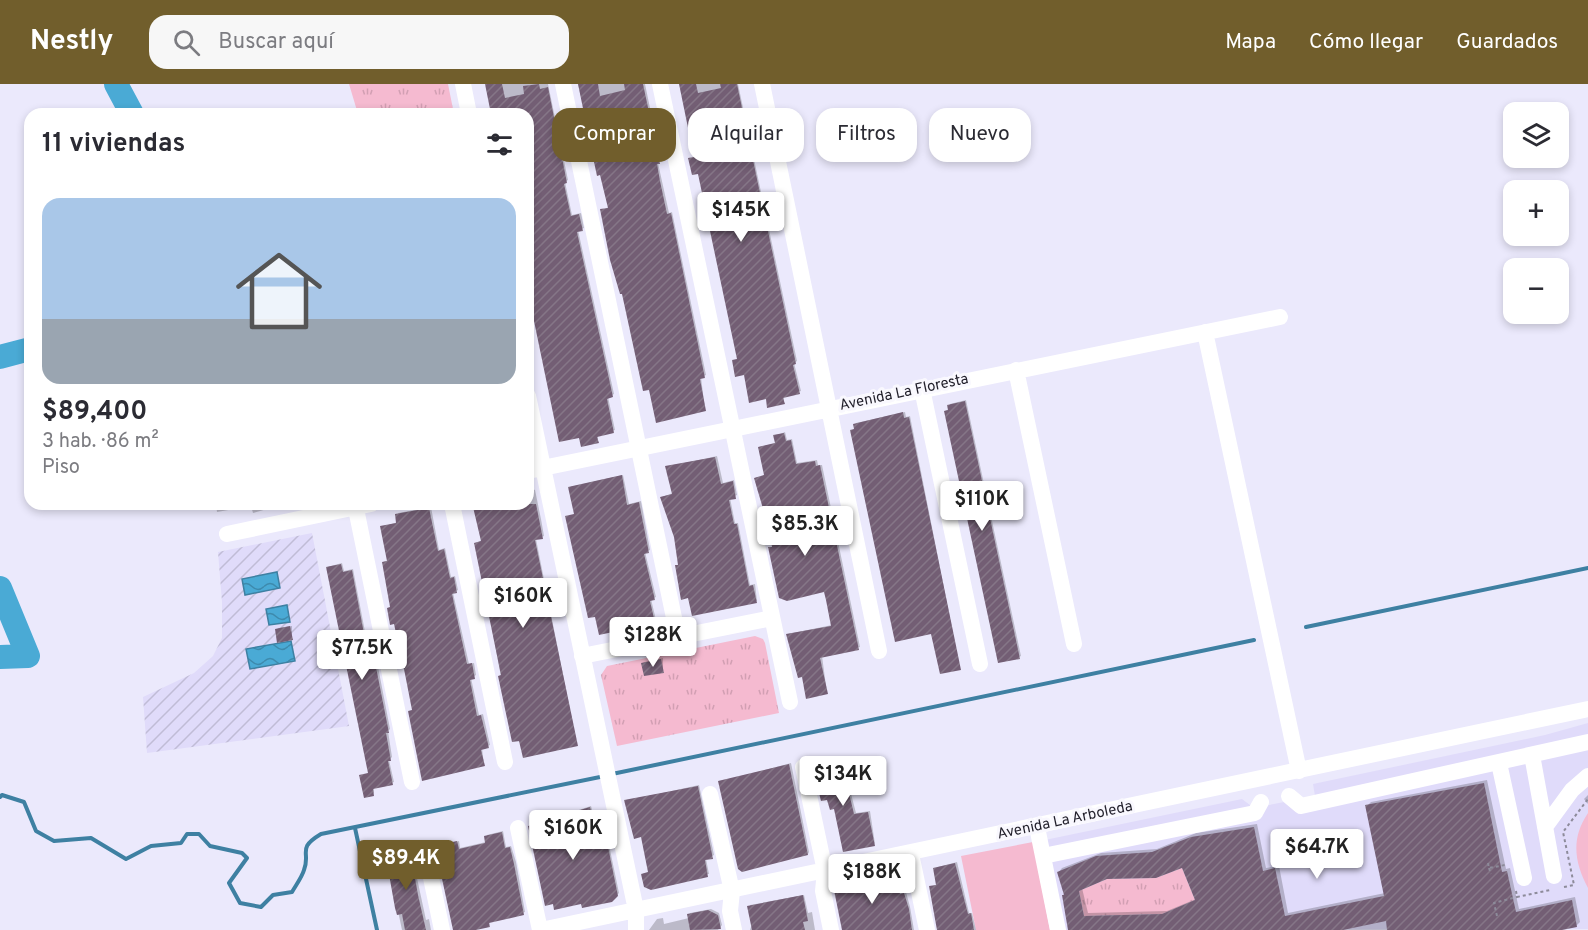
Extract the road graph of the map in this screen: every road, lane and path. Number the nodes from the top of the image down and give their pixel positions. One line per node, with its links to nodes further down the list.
1 (463, 84): 5 (street)
2 (563, 84): 12 (street)
3 (660, 84): 11 (street)
4 (762, 84): 10 (street)
5 (468, 108)
6 (1280, 316): 7 (street, Avenida La Floresta)
7 (1205, 332): 8 (street, Avenida La Floresta); 32 (street)
8 (1016, 370): 9 (street, Avenida La Floresta); 21 (street)
9 (922, 390): 10 (street, Avenida La Floresta); 24 (street)
10 (830, 408): 11 (street, Avenida La Floresta); 22 (street)
11 (733, 429): 12 (street, Avenida La Floresta); 19 (street)
12 (640, 448): 14 (street, Avenida La Floresta); 20 (street)
13 (534, 452): 14 (street)
14 (536, 470): 23 (street)
15 (337, 510): 18 (street)
16 (361, 510): 34 (street)
17 (453, 510): 29 (street)
18 (227, 534)
19 (772, 618): 20 (street); 25 (street)
20 (678, 637): 23 (street)
21 (1074, 644)
22 (879, 651)
23 (582, 656): 52 (street)
24 (980, 664)
25 (790, 702)
26 (1588, 709): 32 (street, Avenida La Arboleda)
27 (1588, 742): 28 (street)
28 (1532, 755): 30 (street); 40 (street)
29 (505, 762)
30 (1499, 763): 37 (street); 49 (street)
31 (803, 767): 46 (street)
32 (1297, 772): 35 (street, Avenida La Arboleda); 37 (street)
33 (1588, 776): 40 (street)
34 (412, 782)
35 (1242, 783): 38 (street); 39 (street, Avenida La Arboleda)
36 (710, 794): 50 (street)
37 (1289, 796): 38 (street)
38 (1261, 802): 44 (street)
39 (1037, 827): 43 (street, Avenida La Arboleda); 44 (street)
40 (1545, 827): 48 (street)
41 (518, 828): 55 (street)
42 (425, 849): 54 (street)
43 (911, 854): 46 (street, Avenida La Arboleda); 59 (street)
44 (1042, 856): 60 (street)
45 (1489, 868): 47 (path)
46 (825, 871): 50 (street, Avenida La Arboleda); 58 (street)
47 (1491, 874)
48 (1554, 876)
49 (1524, 878)
50 (732, 891): 52 (street, Avenida La Arboleda); 57 (street)
51 (1517, 897): 53 (path)
52 (636, 910): 55 (street, Avenida La Arboleda); 56 (street)
53 (1497, 916)
54 (442, 930)
55 (540, 930)
56 (636, 930)
57 (734, 930)
58 (831, 930)
59 (927, 930)
60 (1058, 930)

